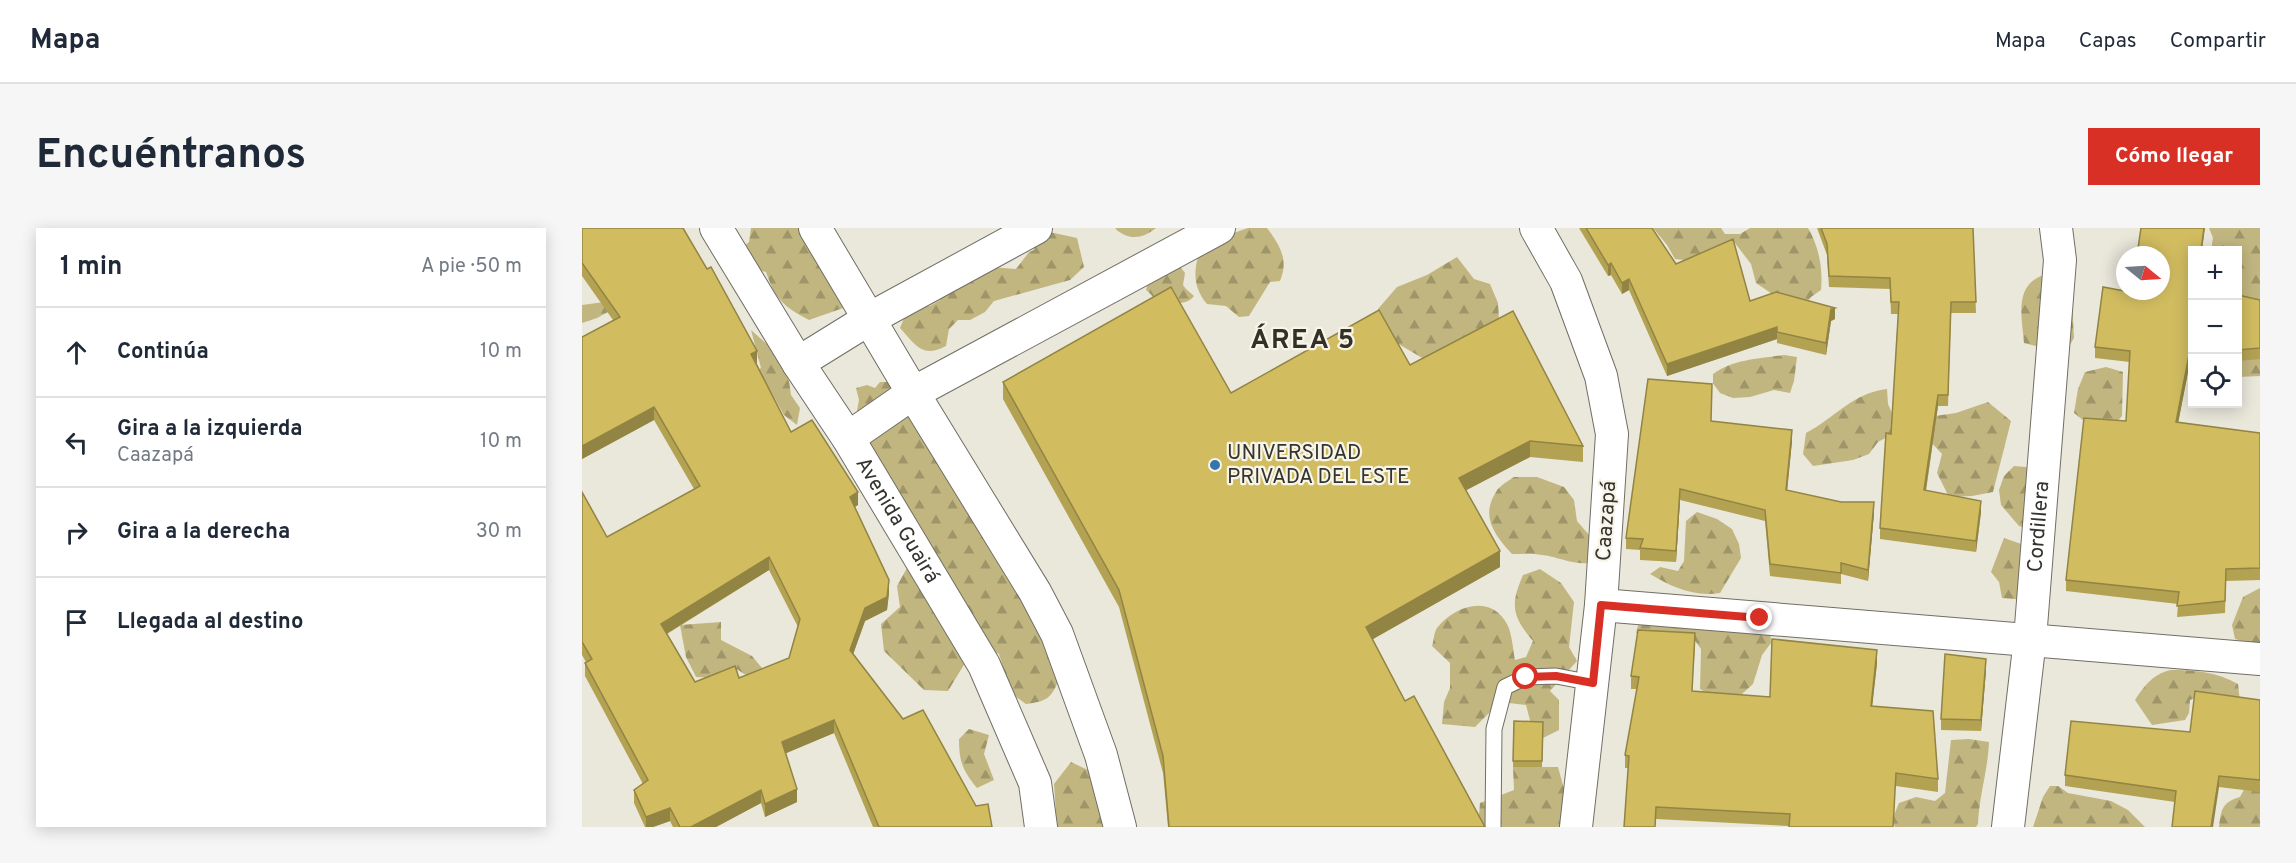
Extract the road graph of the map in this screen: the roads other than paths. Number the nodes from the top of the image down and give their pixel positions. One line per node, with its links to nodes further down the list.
1 (716, 228): 8 (street, Avenida Guairá)
2 (815, 228): 7 (street)
3 (1036, 228): 7 (street)
4 (1219, 228): 9 (street)
5 (1536, 228): 11 (street, Caazapá)
6 (2056, 228): 12 (street, Cordillera)
7 (869, 319): 8 (street); 9 (street)
8 (798, 363): 10 (street, Avenida Guairá)
9 (913, 393): 10 (street); 16 (street)
10 (848, 438): 15 (street, Avenida Guairá)
11 (1601, 605): 12 (street); 14 (street, Caazapá)
12 (2030, 639): 13 (street); 19 (street, Cordillera)
13 (2260, 659)
14 (1593, 683): 17 (lane); 18 (street, Caazapá)
15 (1041, 827)
16 (1120, 827)
17 (1493, 827)
18 (1576, 827)
19 (2008, 827)

